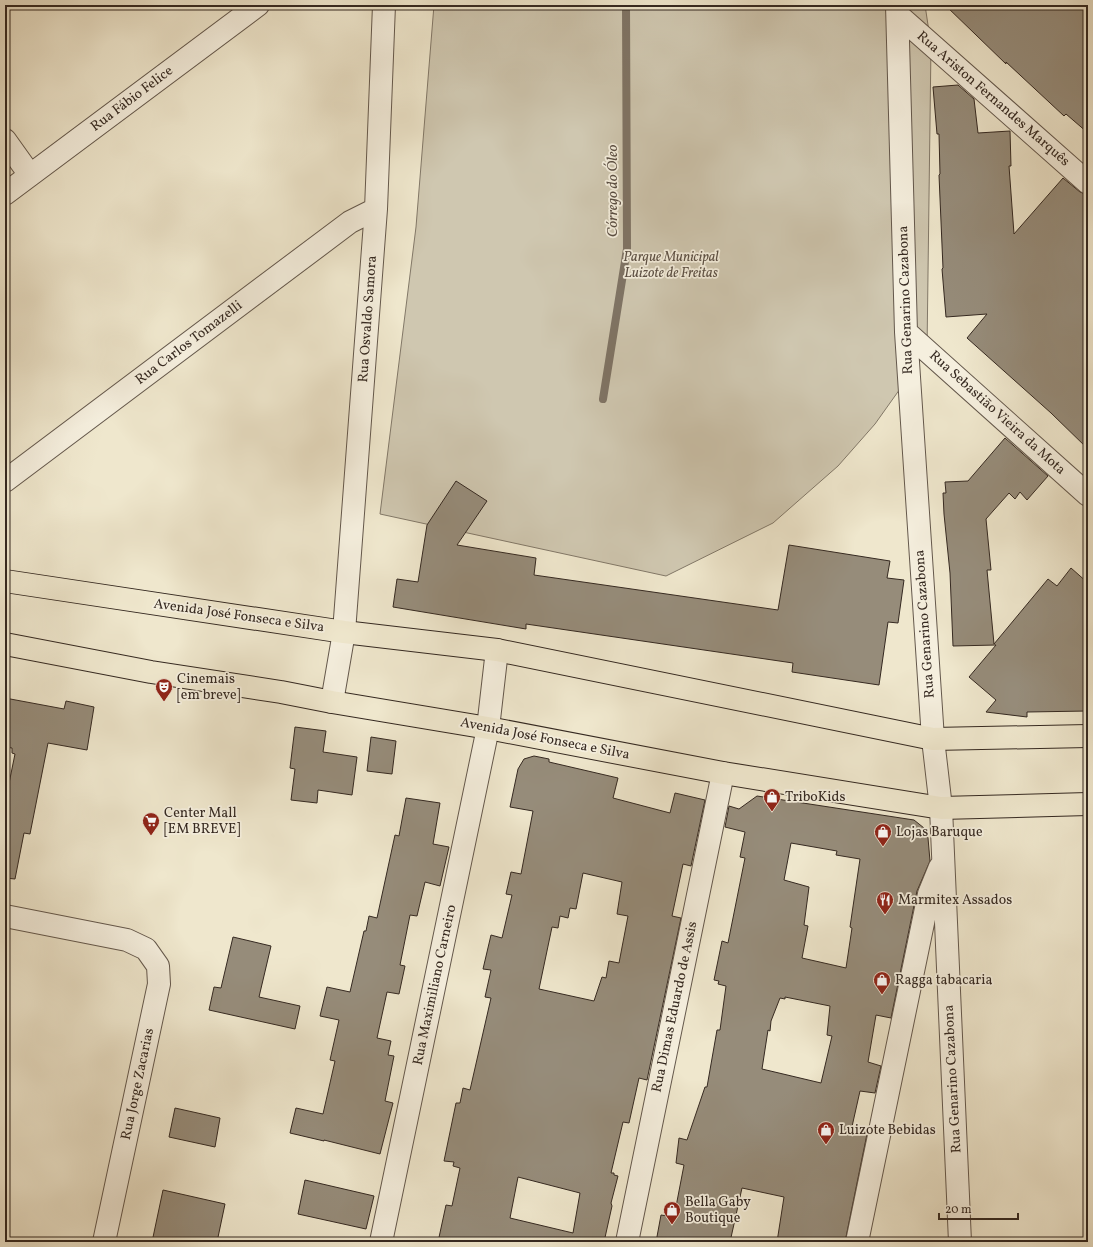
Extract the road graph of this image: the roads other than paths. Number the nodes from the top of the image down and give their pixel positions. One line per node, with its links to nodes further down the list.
1 (258, 5): 5 (street, Rua Fábio Felice)
2 (384, 5): 8 (street, Rua Osvaldo Samora)
3 (898, 10): 6 (street, Rua Ariston Fernandes Marquês); 9 (street, Rua Genarino Cazabona)
4 (5, 140): 5 (street)
5 (30, 175): 7 (street, Rua Fábio Felice)
6 (1088, 183)
7 (5, 194)
8 (376, 209): 10 (street, Rua Carlos Tomazelli); 13 (street, Rua Osvaldo Samora)
9 (906, 332): 11 (street, Rua Sebastião Vieira da Mota); 19 (street, Rua Genarino Cazabona)
10 (5, 481)
11 (1088, 495)
12 (5, 581): 13 (main road, Avenida José Fonseca e Silva)
13 (344, 632): 15 (main road, Avenida José Fonseca e Silva); 16 (street, Rua Osvaldo Samora)
14 (5, 644): 16 (main road, Avenida José Fonseca e Silva)
15 (497, 650): 17 (street, Rua Maximiliano Carneiro); 19 (main road, Avenida José Fonseca e Silva)
16 (332, 702): 17 (main road, Avenida José Fonseca e Silva)
17 (488, 728): 20 (main road, Avenida José Fonseca e Silva); 26 (street, Rua Maximiliano Carneiro)
18 (1088, 736): 19 (main road, Avenida José Fonseca e Silva)
19 (933, 739): 22 (street, Rua Genarino Cazabona)
20 (723, 773): 22 (main road, Avenida José Fonseca e Silva); 27 (street, Rua Dimas Eduardo de Assis)
21 (1088, 804): 22 (main road, Avenida José Fonseca e Silva)
22 (941, 808): 23 (street, Rua Genarino Cazabona)
23 (943, 860): 28 (street); 29 (street, Rua Genarino Cazabona)
24 (5, 916): 25 (street, Rua Jorge Zacarias)
25 (104, 1242)
26 (381, 1242)
27 (627, 1242)
28 (856, 1242)
29 (960, 1242)

